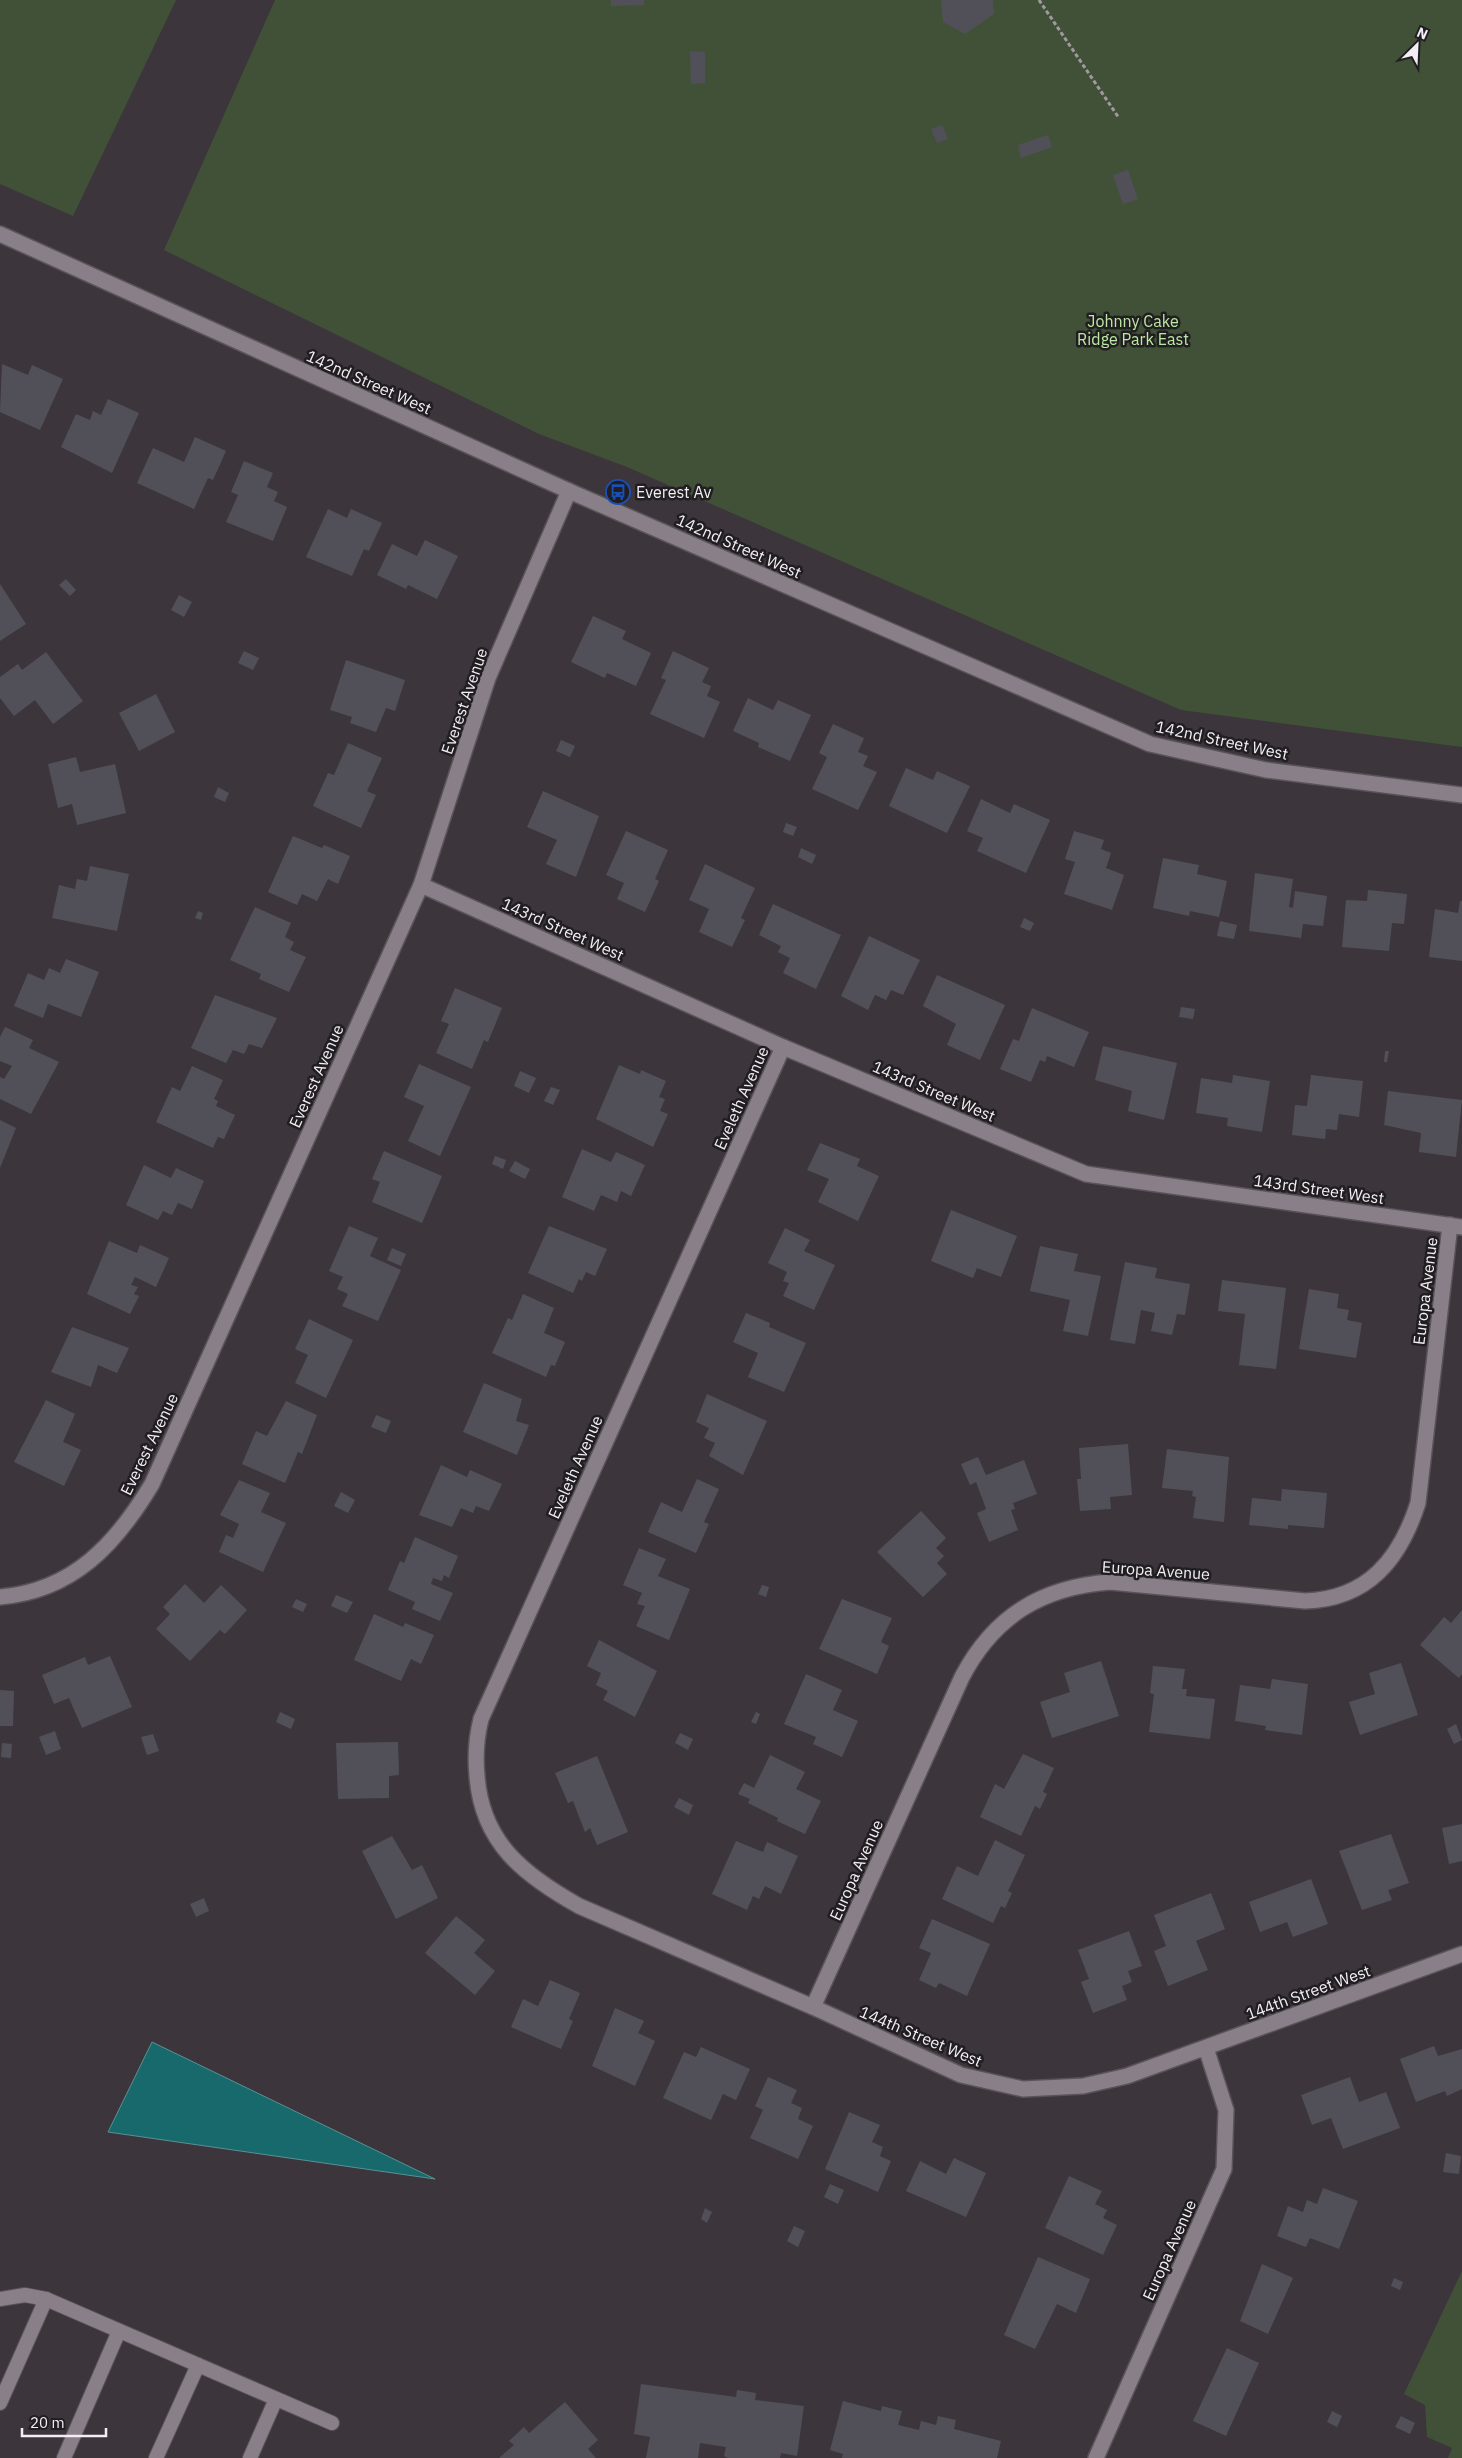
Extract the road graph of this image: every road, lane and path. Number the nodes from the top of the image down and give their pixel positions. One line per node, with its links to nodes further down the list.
1 (1040, 0): 2 (path)
2 (1119, 118)
3 (0, 234): 4 (street, 142nd Street West)
4 (569, 491): 5 (street, 142nd Street West); 6 (street, Everest Avenue)
5 (1462, 795)
6 (421, 885): 7 (street, 143rd Street West); 9 (street, Everest Avenue)
7 (783, 1047): 8 (street, 143rd Street West); 10 (street, Eveleth Avenue)
8 (1456, 1226): 12 (street, Europa Avenue)
9 (0, 1597)
10 (552, 1890): 12 (street, 144th Street West)
11 (1462, 1954): 13 (street, 144th Street West)
12 (813, 2008): 13 (street, 144th Street West)
13 (1206, 2048): 24 (street, Europa Avenue)
14 (0, 2299): 15 (lane)
15 (46, 2300): 16 (lane); 19 (lane)
16 (119, 2331): 17 (lane); 21 (lane)
17 (198, 2365): 18 (lane); 22 (lane)
18 (276, 2399): 20 (lane); 23 (lane)
19 (0, 2403)
20 (332, 2423)
21 (64, 2458)
22 (156, 2458)
23 (250, 2458)
24 (1096, 2458)

